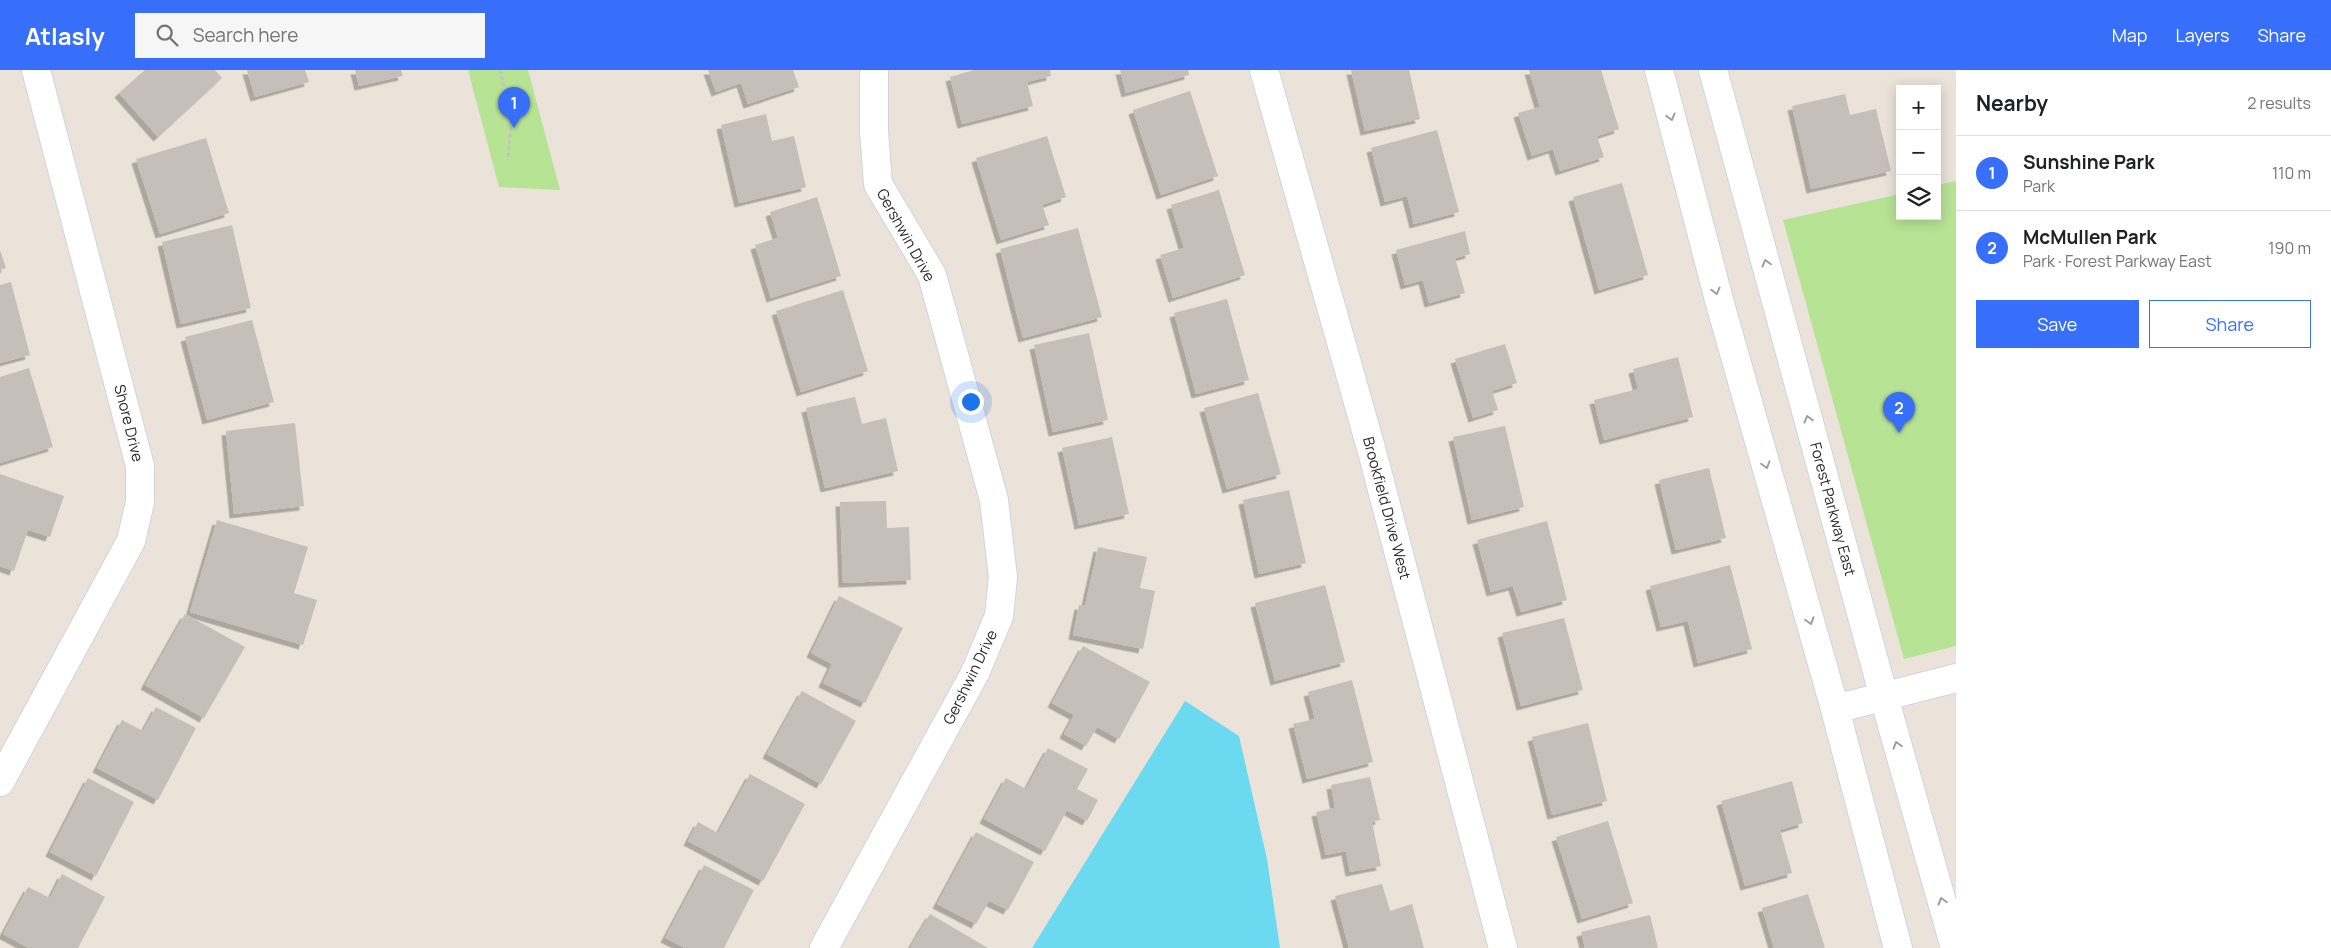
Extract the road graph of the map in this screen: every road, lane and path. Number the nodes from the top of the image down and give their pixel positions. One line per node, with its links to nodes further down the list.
1 (36, 70): 11 (street, Shore Drive)
2 (500, 70): 7 (path)
3 (874, 70): 12 (street, Gershwin Drive)
4 (1264, 70): 13 (street, Brookfield Drive West)
5 (1659, 70): 10 (street, one-way to 10)
6 (1713, 70): 9 (street, Forest Parkway East, one-way to 6)
7 (508, 160)
8 (1956, 678): 9 (street)
9 (1884, 697): 10 (street); 15 (street, Forest Parkway East, one-way to 9)
10 (1835, 709): 14 (street)
11 (1, 777)
12 (824, 948)
13 (1504, 948)
14 (1898, 948)
15 (1955, 948)

